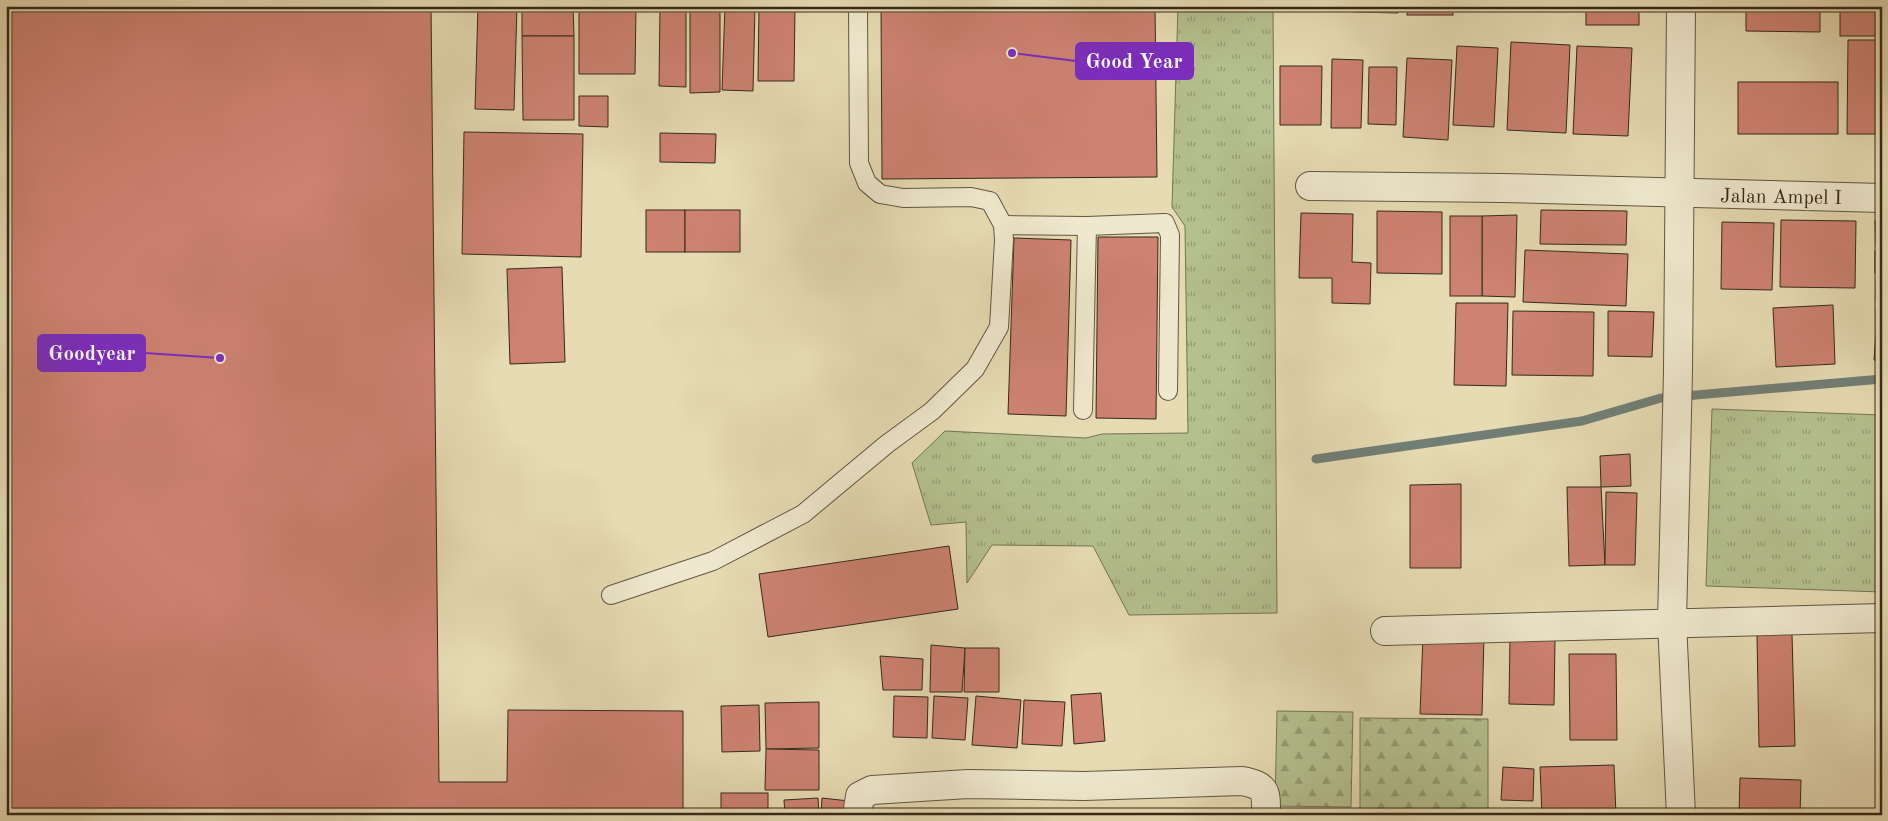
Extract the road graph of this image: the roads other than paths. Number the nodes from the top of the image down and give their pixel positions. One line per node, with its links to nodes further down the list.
1 (858, 6): 6 (lane)
2 (1681, 6): 4 (street)
3 (1310, 186): 4 (street, Jalan Ampel I)
4 (1680, 194): 5 (street, Jalan Ampel I); 12 (street)
5 (1882, 198)
6 (1004, 225): 7 (lane); 10 (lane)
7 (1086, 226): 8 (lane); 9 (lane)
8 (1168, 391)
9 (1083, 410)
10 (611, 595)
11 (1882, 618): 12 (street)
12 (1672, 622): 13 (street); 16 (street)
13 (1385, 631)
14 (857, 815): 15 (street)
15 (1266, 815)
16 (1681, 815)

